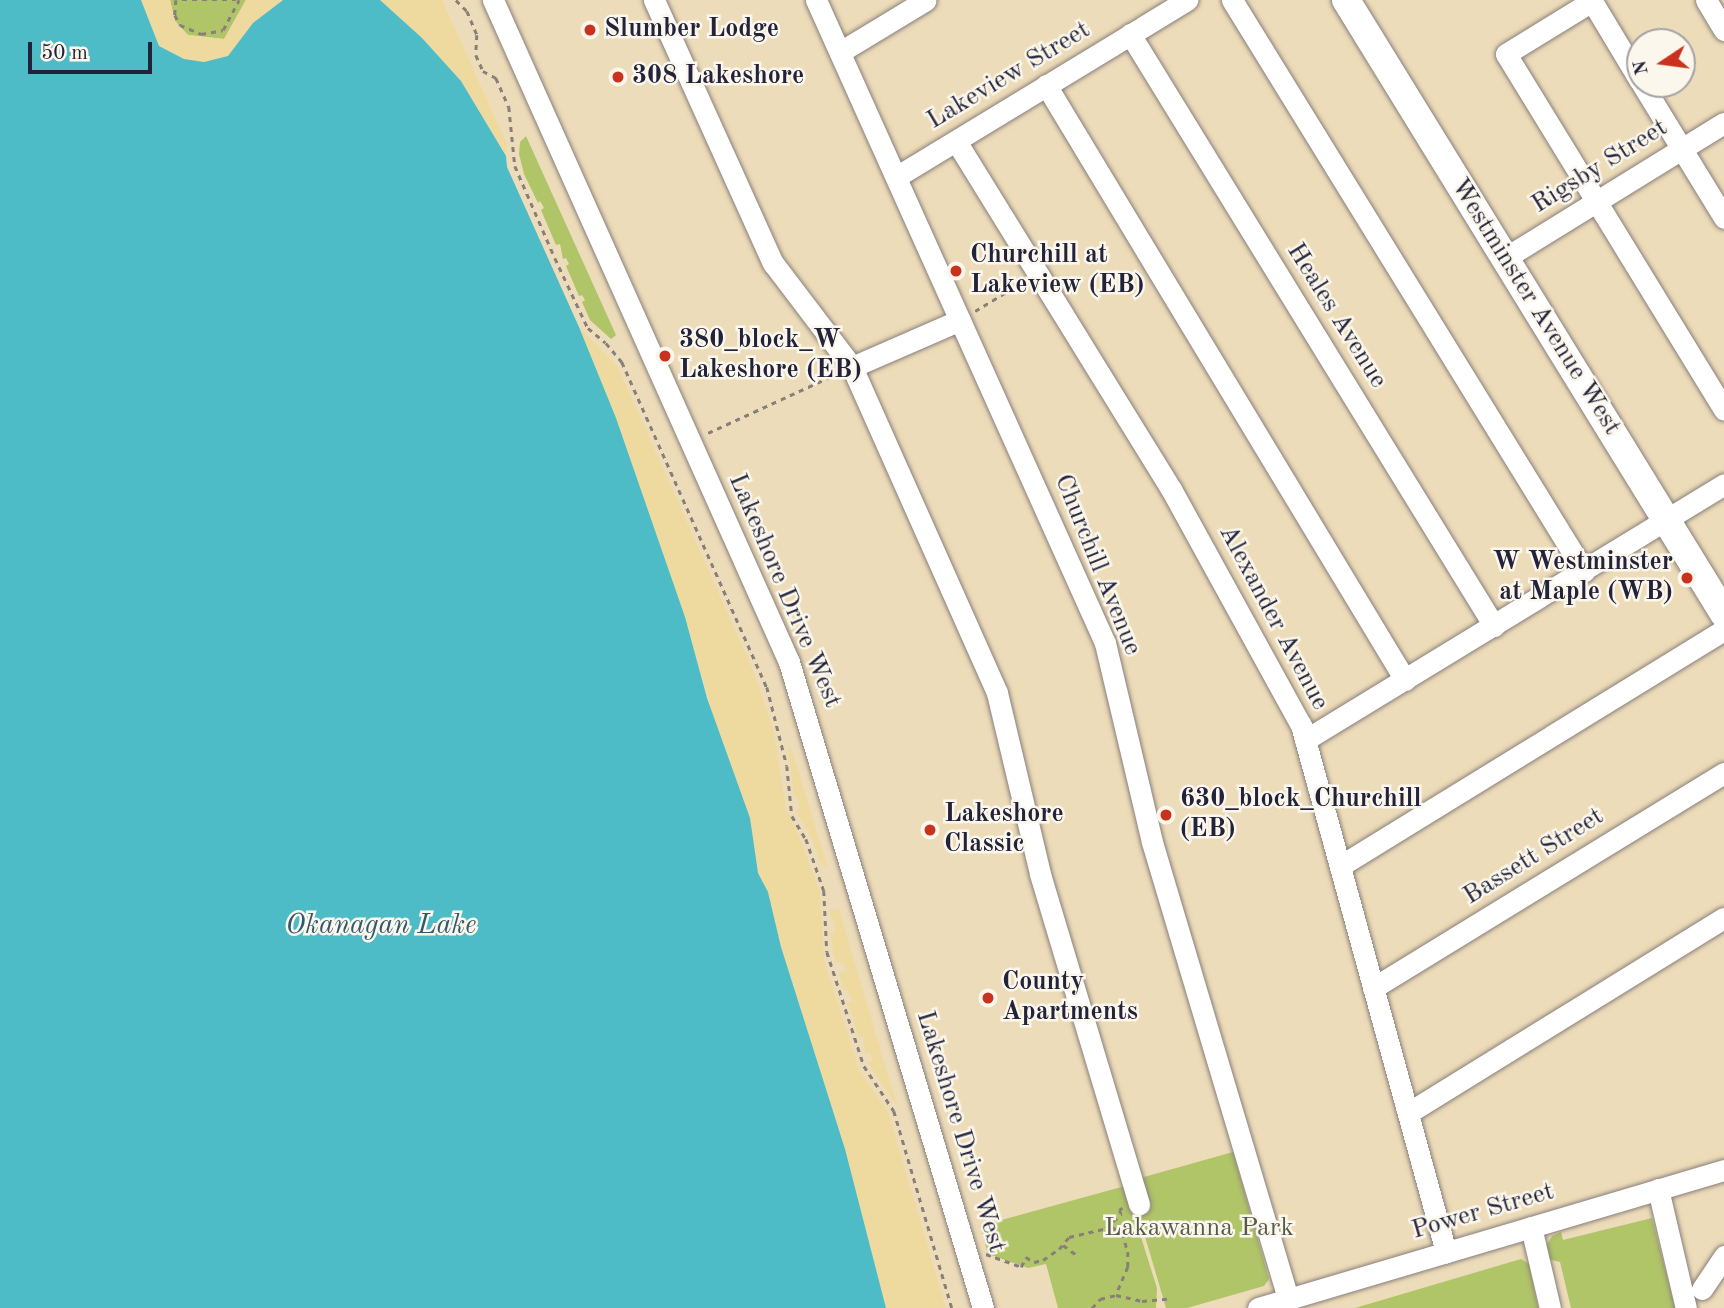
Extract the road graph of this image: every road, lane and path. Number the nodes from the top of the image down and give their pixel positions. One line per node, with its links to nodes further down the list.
1 (176, 0): 3 (path)
2 (182, 0): 3 (path)
3 (237, 0)
4 (456, 0): 59 (path)
5 (493, 0): 31 (street, Lakeshore Drive West)
6 (654, 0): 29 (street)
7 (816, 0): 16 (street, Churchill Avenue)
8 (926, 0): 16 (street)
9 (1187, 0): 15 (street, Lakeview Street)
10 (1232, 0): 34 (street)
11 (1706, 0): 14 (street)
12 (1592, 1): 17 (street); 24 (street)
13 (1355, 3): 26 (main road, Westminster Avenue West)
14 (1724, 30)
15 (1130, 34): 18 (street, Lakeview Street); 36 (street, Heales Avenue)
16 (840, 52): 23 (street, Churchill Avenue)
17 (1626, 57)
18 (1046, 85): 21 (street, Lakeview Street); 38 (street)
19 (1651, 98): 22 (street)
20 (1724, 123): 22 (street, Rigsby Street)
21 (956, 141): 23 (street, Lakeview Street); 27 (street, Alexander Avenue)
22 (1682, 149): 24 (street, Rigsby Street); 25 (street)
23 (896, 177): 28 (street, Churchill Avenue)
24 (1597, 202): 26 (street, Rigsby Street); 30 (street)
25 (1724, 218)
26 (1504, 258): 33 (main road, Westminster Avenue West)
27 (1038, 273): 28 (path); 39 (street, Alexander Avenue)
28 (960, 320): 29 (street); 58 (street, Churchill Avenue)
29 (852, 367): 31 (path); 47 (street)
30 (1724, 410)
31 (691, 441): 60 (street, Lakeshore Drive West)
32 (1724, 484): 33 (street)
33 (1665, 519): 34 (street); 35 (main road, Westminster Avenue West)
34 (1584, 571): 36 (street)
35 (1724, 614)
36 (1494, 626): 38 (street)
37 (1724, 629): 41 (street)
38 (1405, 680): 39 (street)
39 (1305, 740): 41 (street, Alexander Avenue)
40 (1724, 773): 43 (street, Bassett Street)
41 (1340, 866): 43 (street, Alexander Avenue)
42 (1724, 918): 44 (street)
43 (1373, 988): 44 (street, Alexander Avenue)
44 (1408, 1113): 51 (street, Alexander Avenue)
45 (1724, 1170): 46 (street, Power Street)
46 (1658, 1189): 48 (street, Power Street); 64 (street)
47 (1134, 1204): 49 (path)
48 (1531, 1227): 51 (street, Power Street); 63 (street)
49 (1106, 1228): 50 (path); 56 (path)
50 (1063, 1245): 52 (path); 53 (path)
51 (1447, 1252): 58 (street, Power Street)
52 (985, 1254)
53 (1077, 1255)
54 (1724, 1256): 55 (street)
55 (1702, 1289)
56 (1116, 1295): 57 (path); 61 (path)
57 (1167, 1299)
58 (1300, 1300): 62 (street, Power Street)
59 (952, 1308)
60 (983, 1308)
61 (1092, 1308)
62 (1258, 1308)
63 (1549, 1308)
64 (1686, 1308)

